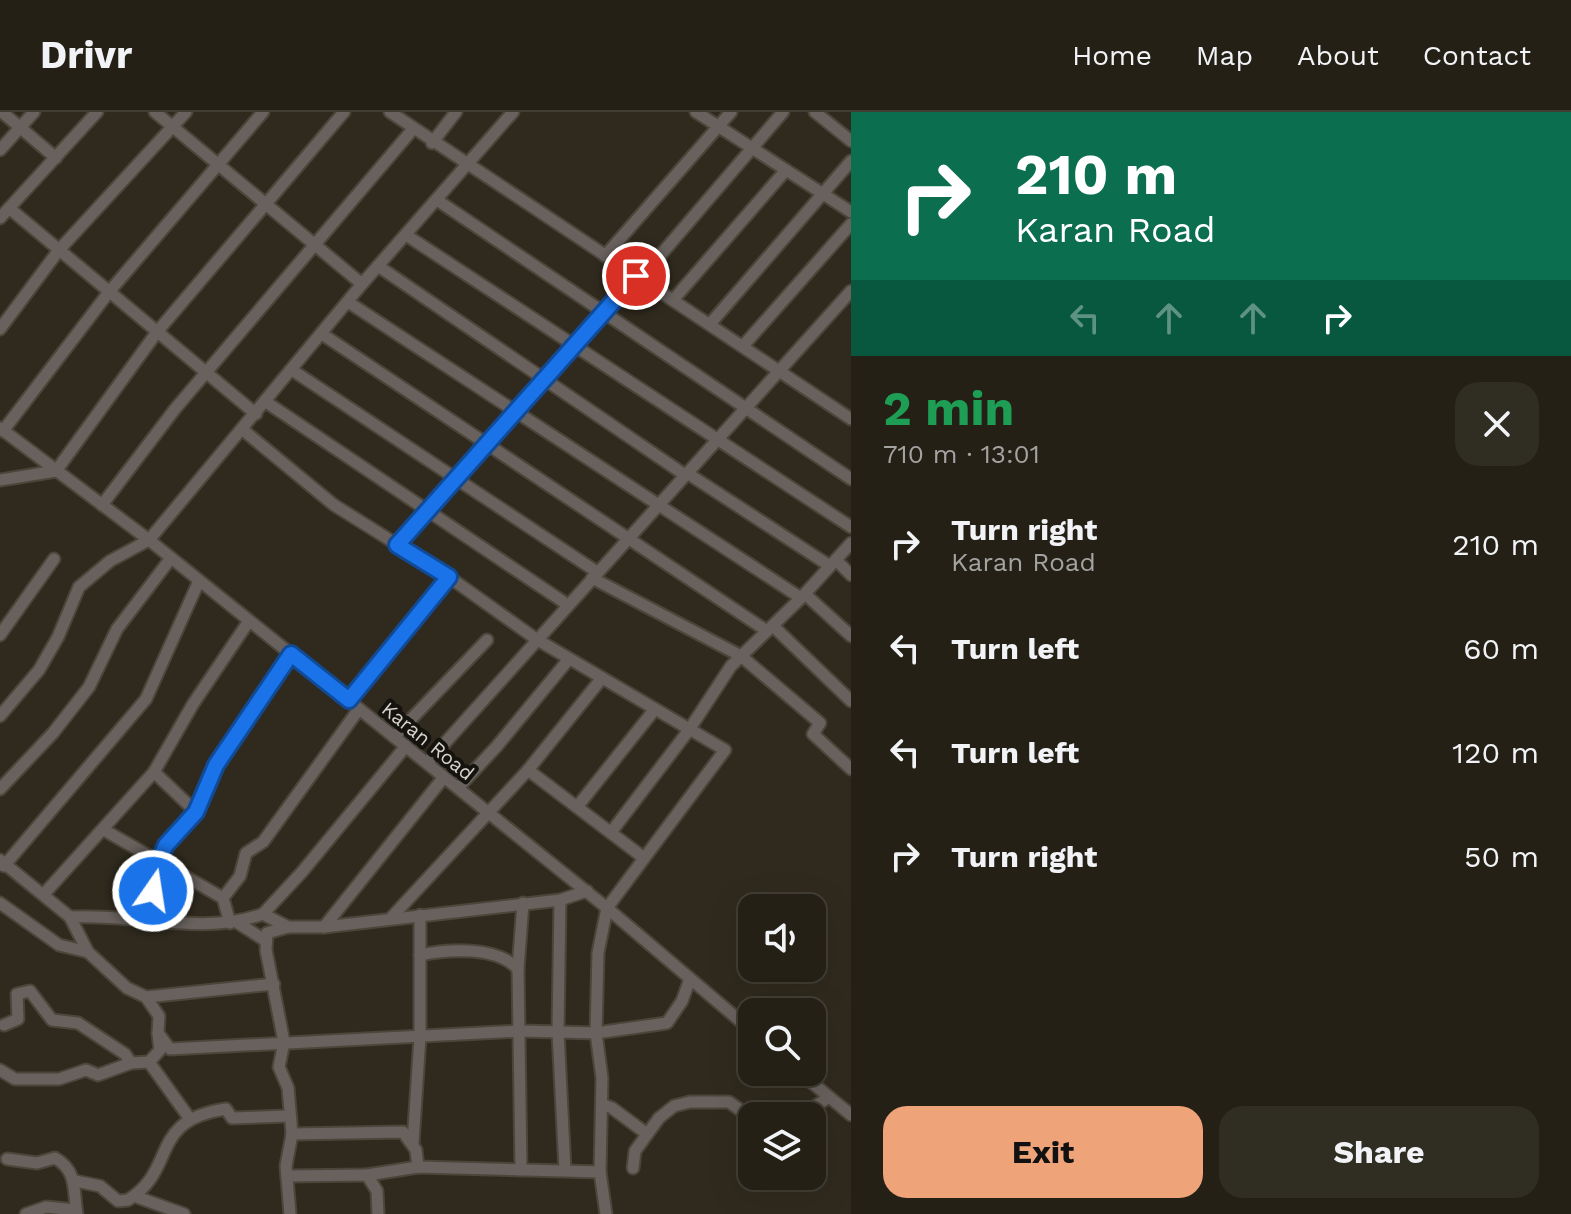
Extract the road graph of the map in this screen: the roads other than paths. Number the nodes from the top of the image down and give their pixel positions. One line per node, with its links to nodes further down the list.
1 (2, 112): 15 (street)
2 (34, 112): 15 (street)
3 (97, 112): 23 (street)
4 (155, 112): 16 (street)
5 (186, 112): 16 (street)
6 (263, 112): 25 (street)
7 (344, 112): 30 (street)
8 (456, 112): 20 (street)
9 (513, 112): 26 (street)
10 (696, 112): 17 (street)
11 (731, 112): 17 (street)
12 (783, 112): 21 (street)
13 (815, 112): 19 (street)
14 (398, 114): 18 (street)
15 (20, 127): 22 (street); 23 (street)
16 (173, 127): 25 (street); 37 (street)
17 (719, 127): 21 (street); 38 (street)
18 (413, 129): 20 (street); 36 (street)
19 (851, 141)
20 (432, 143): 26 (street)
21 (753, 149): 27 (street); 40 (street)
22 (0, 150)
23 (56, 158): 31 (street)
24 (851, 161): 28 (street)
25 (217, 164): 30 (street); 43 (street)
26 (467, 166): 29 (street); 38 (street)
27 (786, 170): 28 (street); 44 (street)
28 (823, 194): 32 (street); 47 (street)
29 (437, 200): 35 (street); 46 (street)
30 (266, 204): 36 (street); 49 (street)
31 (9, 208): 33 (street); 37 (street)
32 (851, 212)
33 (0, 218)
34 (851, 224): 52 (street)
35 (406, 235): 39 (street); 51 (street)
36 (315, 245): 41 (street); 55 (street)
37 (59, 250): 43 (street); 48 (street)
38 (605, 256): 40 (street)
39 (378, 266): 41 (street); 56 (street)
40 (638, 277): 44 (street); 46 (street)
41 (362, 284): 45 (street)
42 (851, 291): 54 (street)
43 (109, 292): 49 (street); 62 (street)
44 (673, 300): 47 (street)
45 (348, 302): 50 (street); 59 (street)
46 (605, 311): 51 (street); 58 (street)
47 (710, 324): 52 (street)
48 (0, 329)
49 (157, 332): 55 (street); 66 (street)
50 (322, 334): 53 (street); 65 (street)
51 (574, 346): 56 (street); 64 (street)
52 (743, 346): 54 (street)
53 (292, 370): 57 (street); 68 (street)
54 (780, 371): 58 (street); 61 (street)
55 (207, 373): 60 (street); 71 (street)
56 (544, 379): 59 (street); 67 (street)
57 (266, 402): 60 (street); 73 (street)
58 (744, 410): 64 (street); 69 (street)
59 (515, 413): 65 (street); 72 (street)
60 (256, 414): 63 (street)
61 (851, 419)
62 (2, 430): 66 (street, Karan Road)
63 (243, 430): 75 (street); 78 (street)
64 (717, 440): 67 (street); 74 (street)
65 (486, 445): 68 (street); 76 (street)
66 (56, 471): 70 (street); 71 (street, Karan Road)
67 (686, 474): 72 (street); 81 (street)
68 (456, 478): 73 (street); 82 (street)
69 (851, 479)
70 (0, 480)
71 (102, 505): 75 (street, Karan Road)
72 (657, 506): 76 (street); 86 (street)
73 (428, 511): 78 (street); 87 (street)
74 (851, 527)
75 (149, 540): 79 (street, Karan Road); 102 (street)
76 (626, 540): 82 (street); 89 (street)
77 (851, 543): 81 (street)
78 (397, 545): 84 (street)
79 (171, 558): 85 (street, Karan Road); 112 (street)
80 (54, 559): 90 (street)
81 (833, 563): 83 (street); 86 (street)
82 (594, 575): 87 (street); 95 (street)
83 (851, 575)
84 (449, 577): 92 (street); 98 (street)
85 (199, 581): 88 (street, Karan Road); 120 (street)
86 (803, 596): 89 (street); 91 (street)
87 (568, 605): 92 (street)
88 (249, 621): 94 (street, Karan Road); 109 (street)
89 (770, 628): 95 (street); 99 (street)
90 (0, 635)
91 (851, 636)
92 (536, 639): 96 (street); 106 (street)
93 (487, 640): 104 (street)
94 (291, 654): 98 (street, Karan Road); 114 (street)
95 (741, 656): 103 (street); 107 (street)
96 (569, 659): 97 (street); 111 (street)
97 (602, 678): 101 (street); 108 (street)
98 (349, 700): 100 (street, Karan Road)
99 (851, 701)
100 (359, 709): 104 (street, Karan Road); 123 (street)
101 (655, 709): 103 (street); 113 (street)
102 (0, 716)
103 (689, 730): 117 (street); 118 (street)
104 (394, 737): 105 (street, Karan Road)
105 (406, 746): 106 (street, Karan Road); 128 (street)
106 (427, 763): 110 (street, Karan Road)
107 (851, 769)
108 (528, 770): 113 (street); 115 (street)
109 (154, 772): 114 (street); 116 (street)
110 (444, 777): 111 (street, Karan Road); 135 (street)
111 (458, 788): 115 (street, Karan Road)
112 (0, 789)
113 (577, 807): 117 (street)
114 (196, 812): 119 (street)
115 (489, 814): 121 (street, Karan Road); 131 (street)
116 (104, 830): 119 (street); 122 (street)
117 (612, 831): 118 (street)
118 (644, 858): 127 (street)
119 (158, 862): 123 (street); 132 (street)
120 (2, 863): 122 (street)
121 (587, 891): 124 (street); 127 (street, Karan Road)
122 (44, 894): 130 (street)
123 (223, 898): 133 (street)
124 (560, 900): 126 (street); 146 (street)
125 (0, 903): 137 (street)
126 (523, 903): 129 (street); 139 (street)
127 (607, 908): 140 (street, Karan Road); 148 (street)
128 (263, 914): 133 (street); 134 (street)
129 (420, 915): 131 (street); 138 (street)
130 (70, 917): 132 (street); 137 (street)
131 (390, 920): 135 (street)
132 (149, 921): 133 (street)
133 (234, 923): 136 (street)
134 (288, 927): 135 (street); 136 (street)
135 (324, 927)
136 (266, 941): 141 (street)
137 (88, 952): 142 (street)
138 (420, 955): 139 (street); 149 (street)
139 (518, 969): 145 (street)
140 (690, 979): 143 (street, Karan Road); 148 (street)
141 (274, 984): 142 (street); 150 (street)
142 (146, 997): 147 (street)
143 (738, 1019)
144 (4, 1025): 152 (street)
145 (521, 1031): 146 (street); 149 (street); 168 (street)
146 (558, 1032): 148 (street); 169 (street)
147 (158, 1033): 150 (street); 151 (street)
148 (596, 1033): 157 (street)
149 (420, 1037): 150 (street); 164 (street)
150 (284, 1042): 160 (street)
151 (149, 1062): 152 (street); 161 (street)
152 (131, 1063): 153 (street)
153 (0, 1070)
154 (816, 1086): 155 (street)
155 (829, 1097): 156 (street); 159 (street)
156 (822, 1102)
157 (602, 1104): 163 (street); 170 (street)
158 (738, 1107): 163 (street)
159 (849, 1108)
160 (288, 1116): 161 (street); 162 (street)
161 (190, 1119): 174 (street)
162 (292, 1134): 164 (street); 172 (street)
163 (647, 1134): 167 (street)
164 (413, 1143): 166 (street)
165 (7, 1159): 173 (street)
166 (418, 1167): 168 (street); 171 (street)
167 (633, 1168)
168 (521, 1170): 169 (street)
169 (565, 1170): 170 (street)
170 (600, 1172): 180 (street)
171 (367, 1175): 172 (street); 179 (street)
172 (287, 1176): 178 (street)
173 (75, 1181): 174 (street); 175 (street)
174 (134, 1196): 177 (street)
175 (76, 1212): 176 (street)
176 (26, 1214)
177 (184, 1214)
178 (290, 1214)
179 (378, 1214)
180 (606, 1214)

